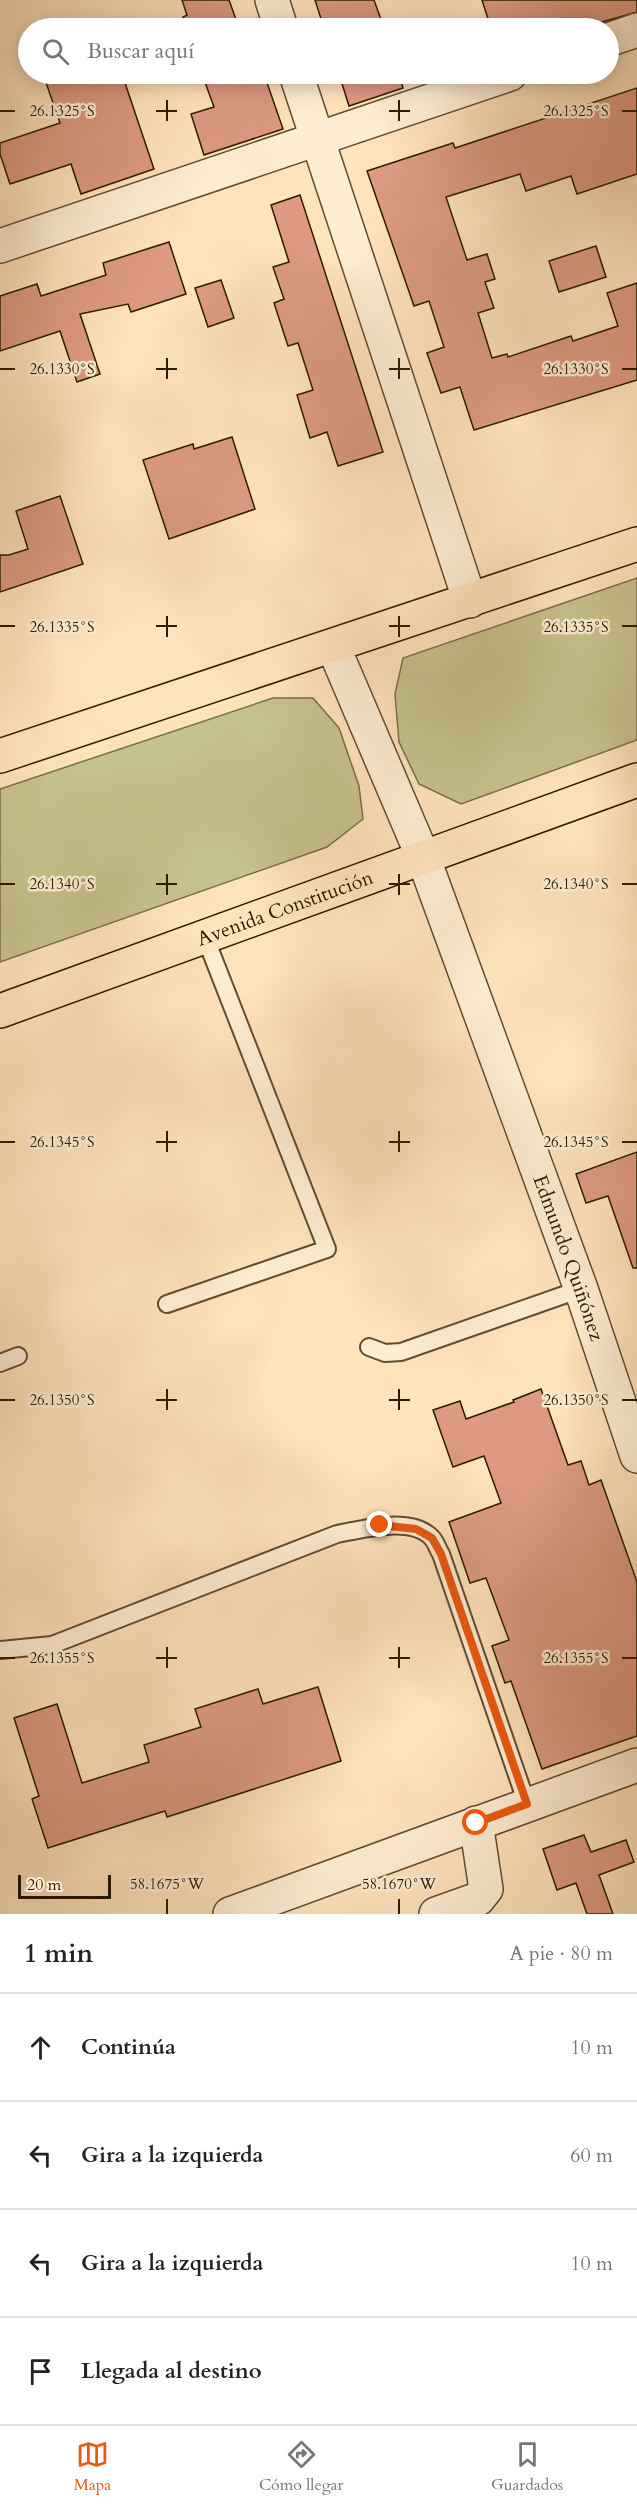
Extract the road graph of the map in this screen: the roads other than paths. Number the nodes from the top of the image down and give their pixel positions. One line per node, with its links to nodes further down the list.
1 (272, 0): 2 (street)
2 (278, 18)
3 (637, 30): 4 (street)
4 (619, 36)
5 (299, 84): 7 (street)
6 (480, 84): 7 (street)
7 (318, 139): 8 (street); 10 (street)
8 (0, 246)
9 (637, 544): 10 (main road)
10 (470, 601): 11 (main road)
11 (333, 646): 12 (main road); 14 (street, Edmundo Quiñónez)
12 (0, 756)
13 (637, 780): 14 (main road, Avenida Constitución)
14 (423, 857): 15 (main road, Avenida Constitución); 17 (street, Edmundo Quiñónez)
15 (205, 937): 16 (main road, Avenida Constitución); 18 (lane)
16 (0, 1011)
17 (581, 1289): 19 (lane); 22 (street, Edmundo Quiñónez)
18 (167, 1304)
19 (369, 1347)
20 (18, 1356): 21 (lane)
21 (0, 1363)
22 (637, 1456)
23 (0, 1650): 25 (lane)
24 (637, 1764): 25 (street)
25 (527, 1804): 26 (street)
26 (476, 1823): 27 (street); 28 (street)
27 (230, 1914)
28 (436, 1914)

